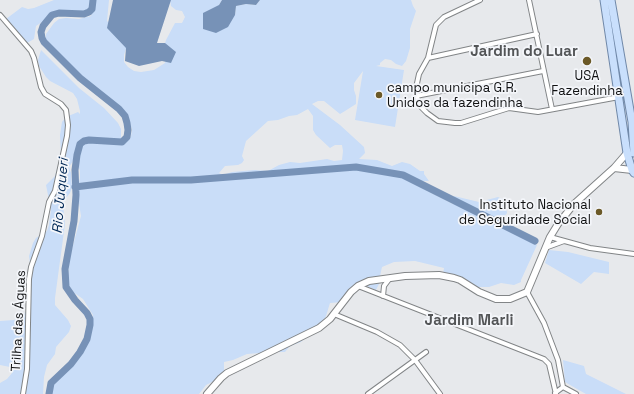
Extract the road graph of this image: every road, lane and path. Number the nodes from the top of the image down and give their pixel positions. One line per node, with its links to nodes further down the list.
1 (480, 0): 7 (street)
2 (529, 0): 6 (street)
3 (604, 0): 10 (main road)
4 (611, 0): 12 (main road)
5 (0, 15): 28 (street, Trilha das Águas)
6 (537, 34): 7 (street); 8 (street)
7 (428, 58): 9 (street)
8 (543, 71): 9 (street); 11 (street)
9 (416, 96): 11 (street)
10 (619, 97): 11 (street); 12 (main road)
11 (552, 109)
12 (631, 153): 13 (street); 14 (main road)
13 (614, 168): 14 (street); 15 (street)
14 (633, 171)
15 (550, 237): 16 (street); 17 (street)
16 (564, 241): 17 (street); 18 (street)
17 (545, 248): 21 (street)
18 (634, 254)
19 (391, 277): 20 (street); 21 (street); 22 (street)
20 (358, 286): 22 (street); 23 (street)
21 (527, 292): 26 (street)
22 (383, 296): 27 (street)
23 (334, 314): 25 (street); 29 (street)
24 (426, 352): 25 (street)
25 (415, 360): 30 (street); 31 (street)
26 (562, 387): 27 (street); 32 (street)
27 (555, 393)
28 (23, 394)
29 (207, 394)
30 (368, 394)
31 (440, 394)
32 (576, 394)

